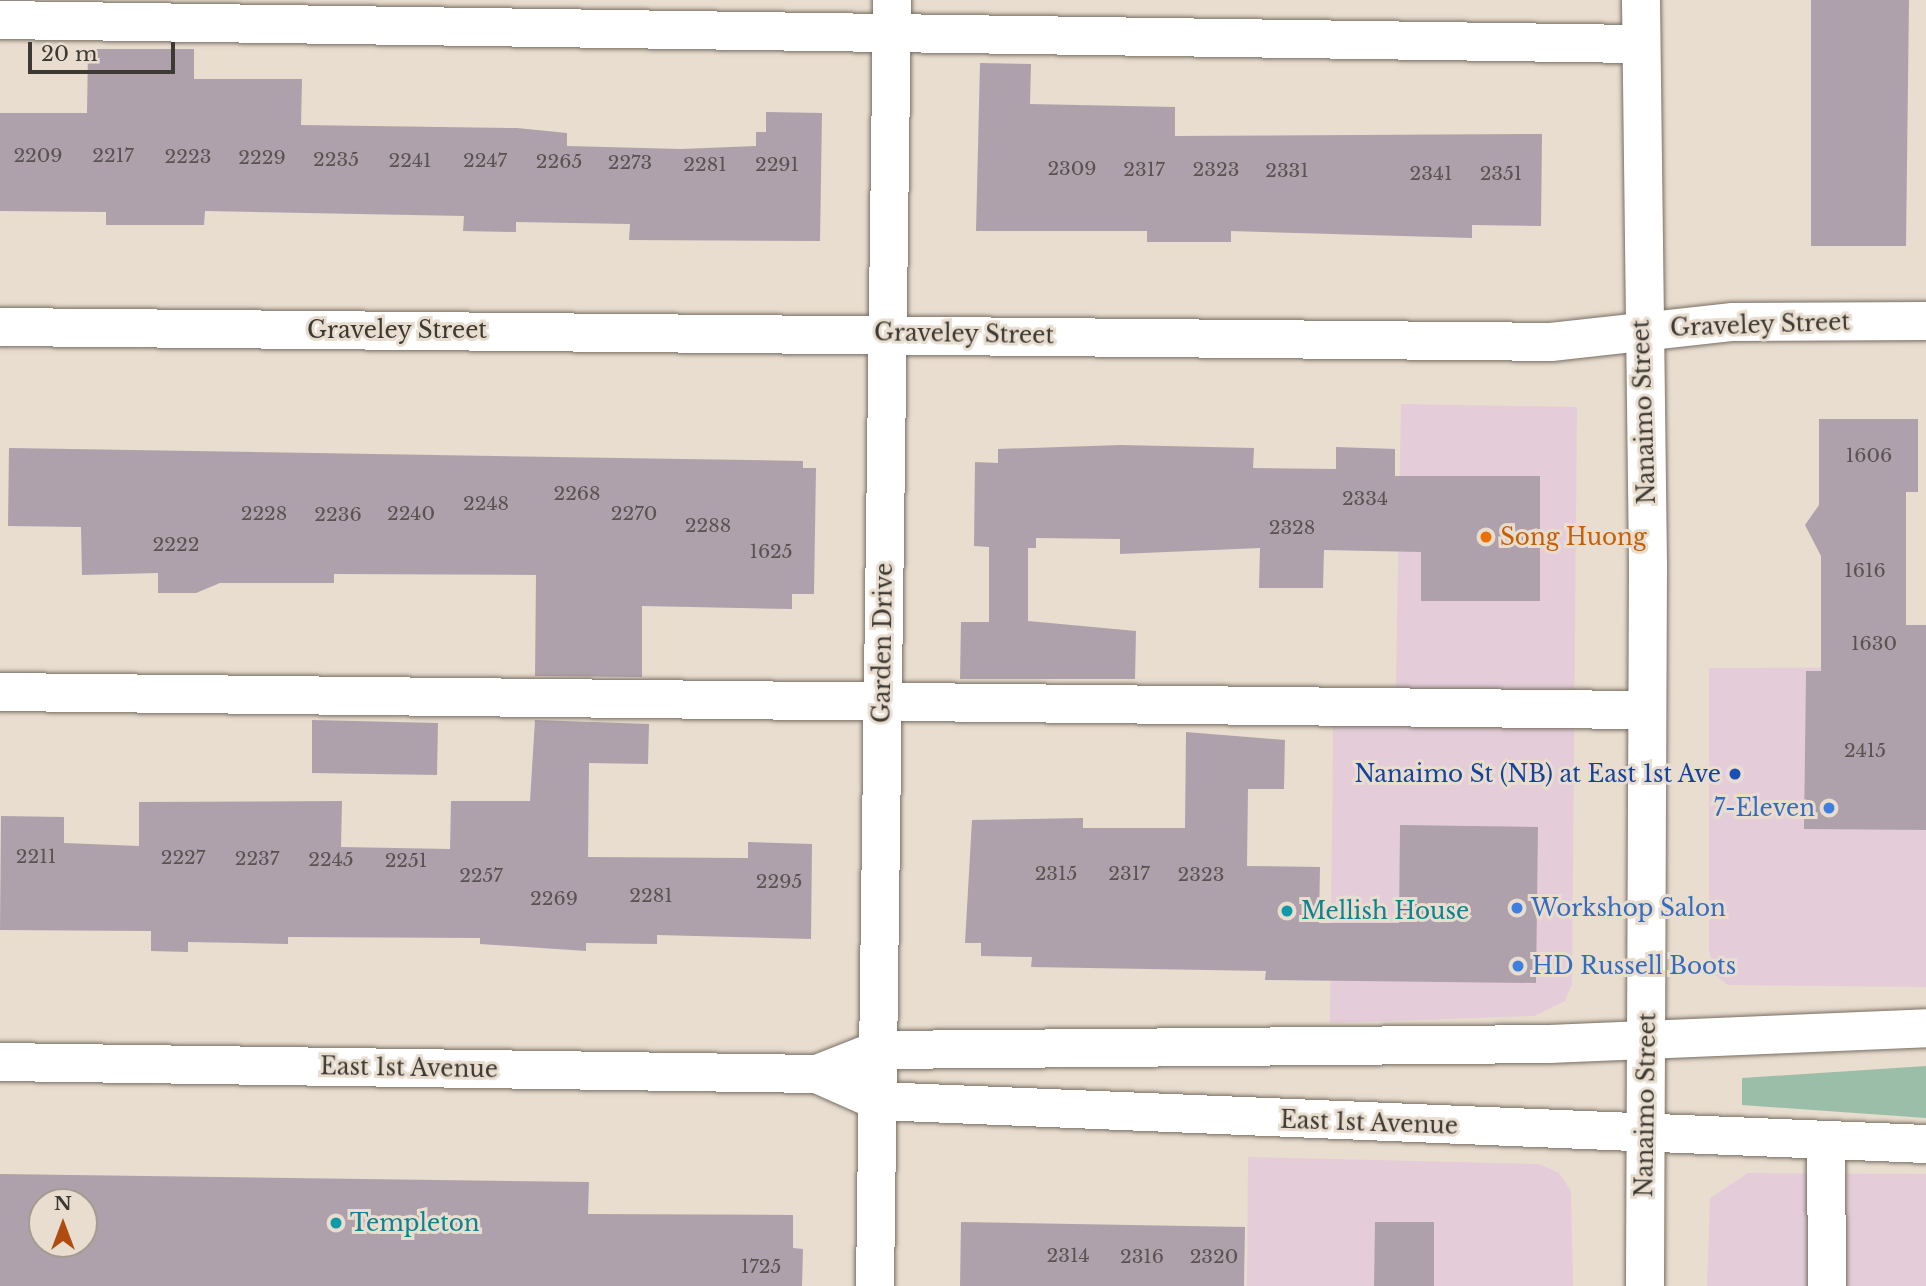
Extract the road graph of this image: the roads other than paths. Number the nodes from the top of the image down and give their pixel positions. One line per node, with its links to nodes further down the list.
1 (1641, 0): 4 (main road, Nanaimo Street)
2 (891, 16): 3 (main road); 4 (main road); 8 (main road, Garden Drive)
3 (0, 20)
4 (1641, 44): 7 (main road, Nanaimo Street)
5 (1926, 321): 7 (main road, Graveley Street)
6 (0, 327): 8 (main road, Graveley Street)
7 (1641, 330): 8 (main road, Graveley Street); 11 (main road, Nanaimo Street)
8 (887, 333): 10 (main road, Garden Drive)
9 (0, 692): 10 (main road)
10 (883, 701): 11 (main road); 14 (main road, Garden Drive)
11 (1647, 709): 13 (main road, Nanaimo Street)
12 (1926, 1028): 13 (main road, East 1st Avenue)
13 (1647, 1039): 14 (main road, East 1st Avenue); 18 (main road, Nanaimo Street)
14 (878, 1050): 16 (main road, East 1st Avenue); 17 (main road, Garden Drive)
15 (0, 1062): 16 (main road, East 1st Avenue)
16 (817, 1074): 17 (main road, East 1st Avenue)
17 (878, 1101): 18 (main road, East 1st Avenue); 21 (main road, Garden Drive)
18 (1646, 1133): 19 (main road, East 1st Avenue); 22 (main road, Nanaimo Street)
19 (1826, 1142): 20 (main road, East 1st Avenue); 23 (main road)
20 (1926, 1144)
21 (875, 1286)
22 (1646, 1286)
23 (1827, 1286)

